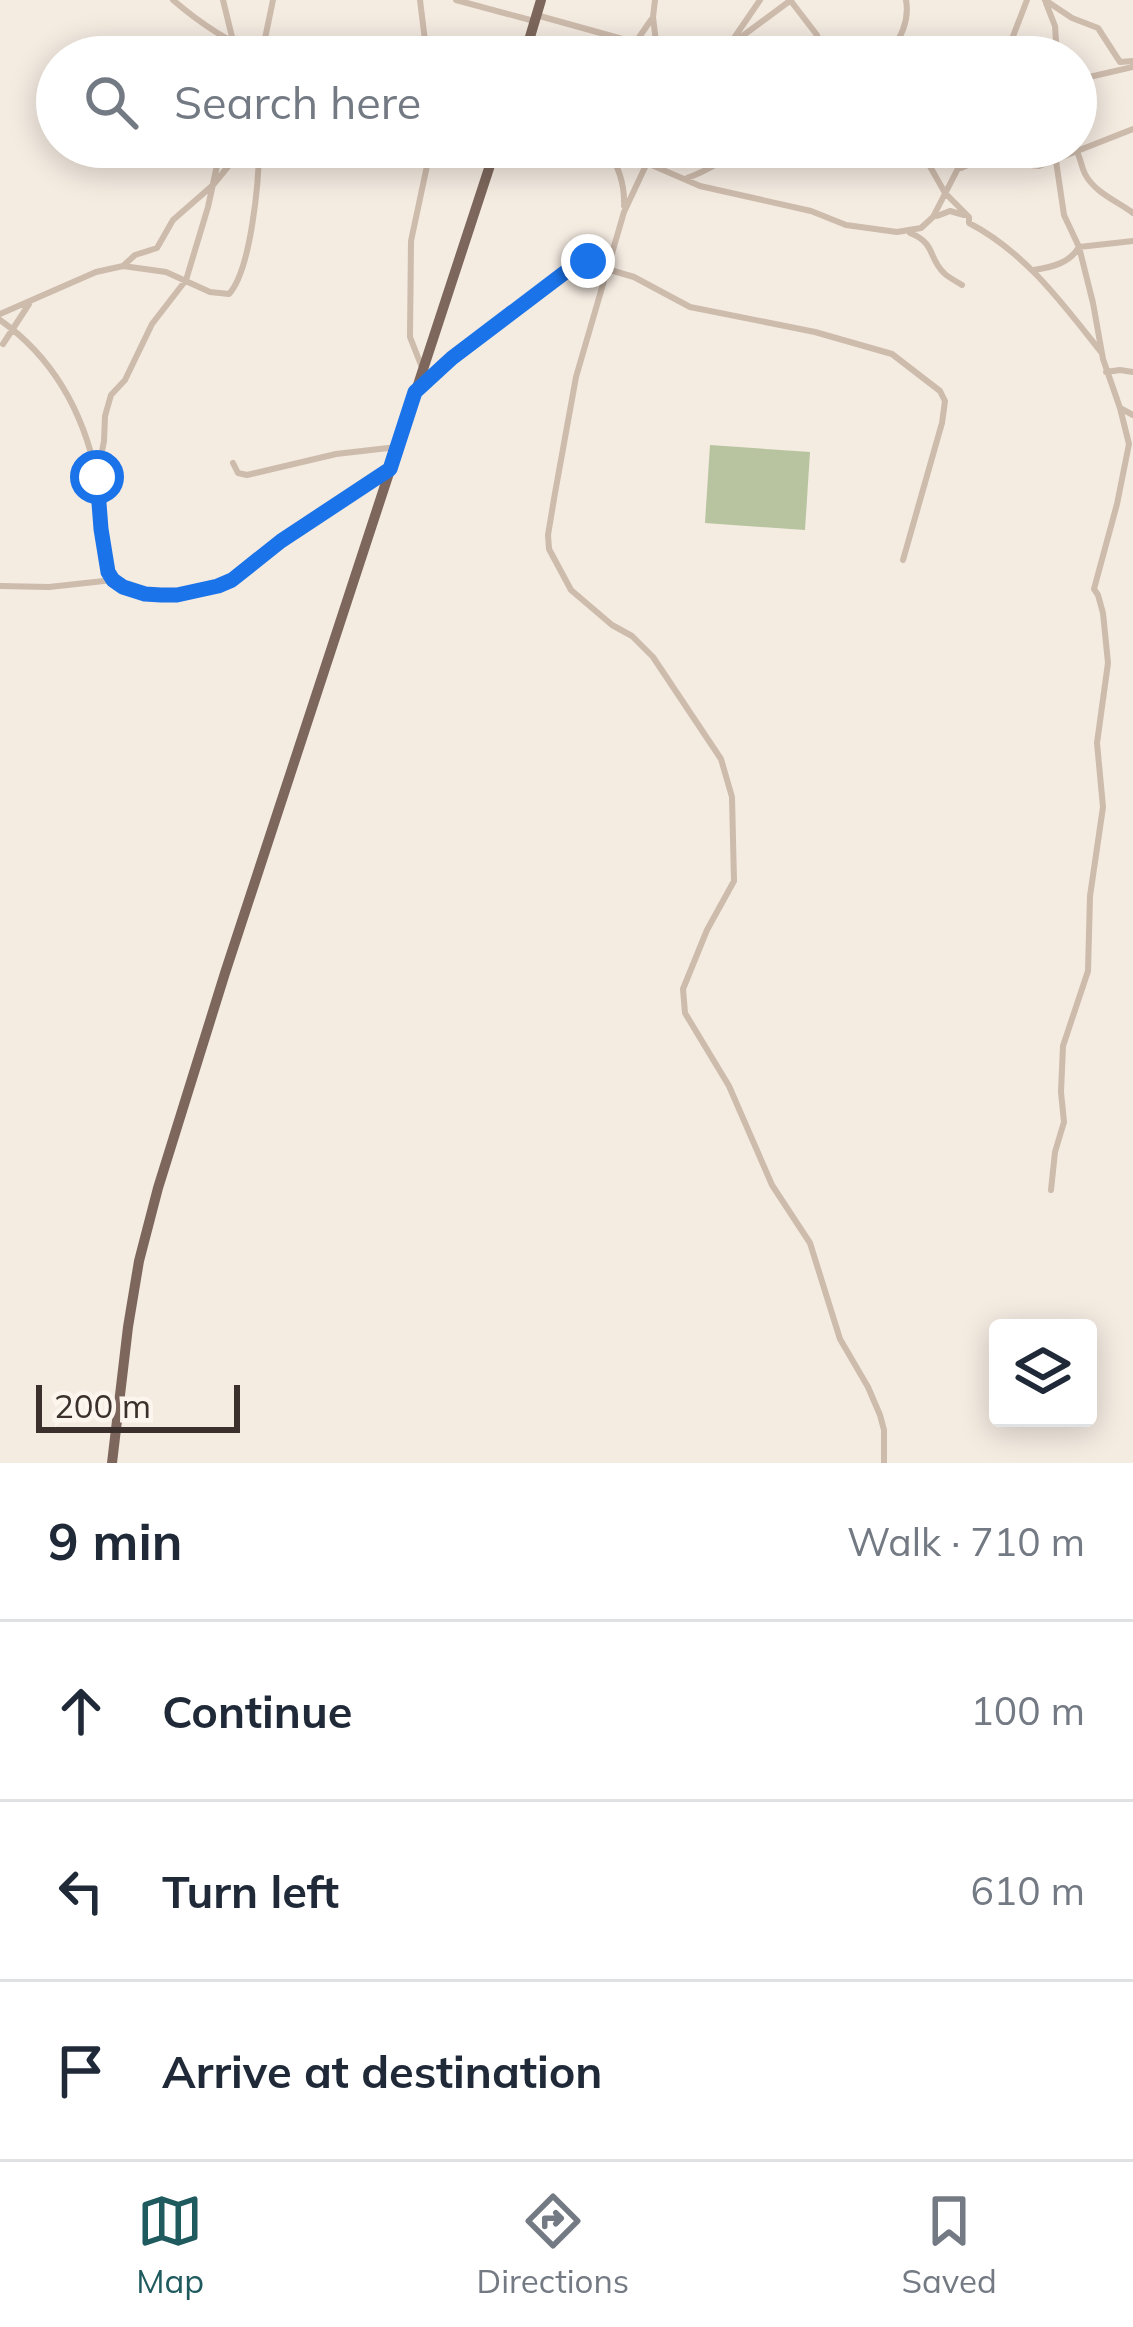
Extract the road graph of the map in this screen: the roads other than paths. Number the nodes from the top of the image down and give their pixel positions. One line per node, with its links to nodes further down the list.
1 (173, 0): 14 (street)
2 (223, 0): 15 (street)
3 (273, 0): 16 (street)
4 (420, 0): 17 (street)
5 (456, 0): 13 (street)
6 (541, 0): 13 (main road)
7 (655, 0): 12 (street)
8 (760, 0): 22 (street)
9 (790, 0): 23 (street); 24 (street)
10 (906, 0): 25 (street)
11 (1028, 0): 26 (street)
12 (653, 17): 20 (street); 21 (street)
13 (536, 18): 18 (main road); 19 (street)
14 (225, 36)
15 (232, 36)
16 (263, 36)
17 (425, 36)
18 (530, 36)
19 (607, 36)
20 (640, 36)
21 (655, 36)
22 (737, 36)
23 (745, 36)
24 (817, 36)
25 (901, 36)
26 (1013, 36)
27 (1055, 36): 28 (street)
28 (1133, 64): 29 (street)
29 (1097, 74)
30 (1133, 129): 31 (street)
31 (1097, 142)
32 (217, 168): 46 (street)
33 (227, 168): 46 (street)
34 (257, 168): 58 (street)
35 (427, 168): 66 (street)
36 (489, 168): 66 (main road)
37 (619, 168): 48 (street)
38 (645, 168): 48 (street)
39 (658, 168): 45 (street)
40 (708, 168): 45 (street)
41 (931, 168): 47 (street)
42 (1057, 168): 54 (street)
43 (1082, 168): 49 (street)
44 (958, 169): 47 (street)
45 (683, 179): 52 (street)
46 (213, 185): 55 (street); 58 (street)
47 (945, 194): 50 (street); 51 (street)
48 (624, 212): 56 (street)
49 (1133, 213)
50 (933, 217): 51 (street); 52 (street)
51 (969, 217): 57 (street)
52 (907, 232): 59 (street)
53 (1133, 241): 54 (street)
54 (1079, 247): 57 (street); 65 (street)
55 (123, 266): 58 (street); 60 (street)
56 (608, 268): 69 (street); 78 (street); 83 (street)
57 (1034, 270): 65 (street)
58 (186, 280): 77 (street)
59 (962, 284)
60 (30, 301): 61 (street); 62 (street)
61 (0, 317): 62 (street)
62 (14, 330): 63 (street); 64 (street)
63 (24, 338): 64 (street); 77 (street)
64 (1, 345)
65 (1103, 355): 67 (street)
66 (422, 368): 69 (main road)
67 (1106, 371): 68 (street); 70 (street)
68 (1133, 372)
69 (415, 392): 74 (main road)
70 (1120, 408): 71 (street); 72 (street)
71 (1133, 415)
72 (1127, 433): 73 (street); 81 (street)
73 (1133, 442)
74 (398, 447): 75 (street); 76 (main road)
75 (233, 463)
76 (390, 469): 79 (street); 82 (main road)
77 (97, 477): 79 (street)
78 (903, 560)
79 (113, 580): 80 (street)
80 (0, 586)
81 (1051, 1190)
82 (112, 1463)
83 (884, 1463)

